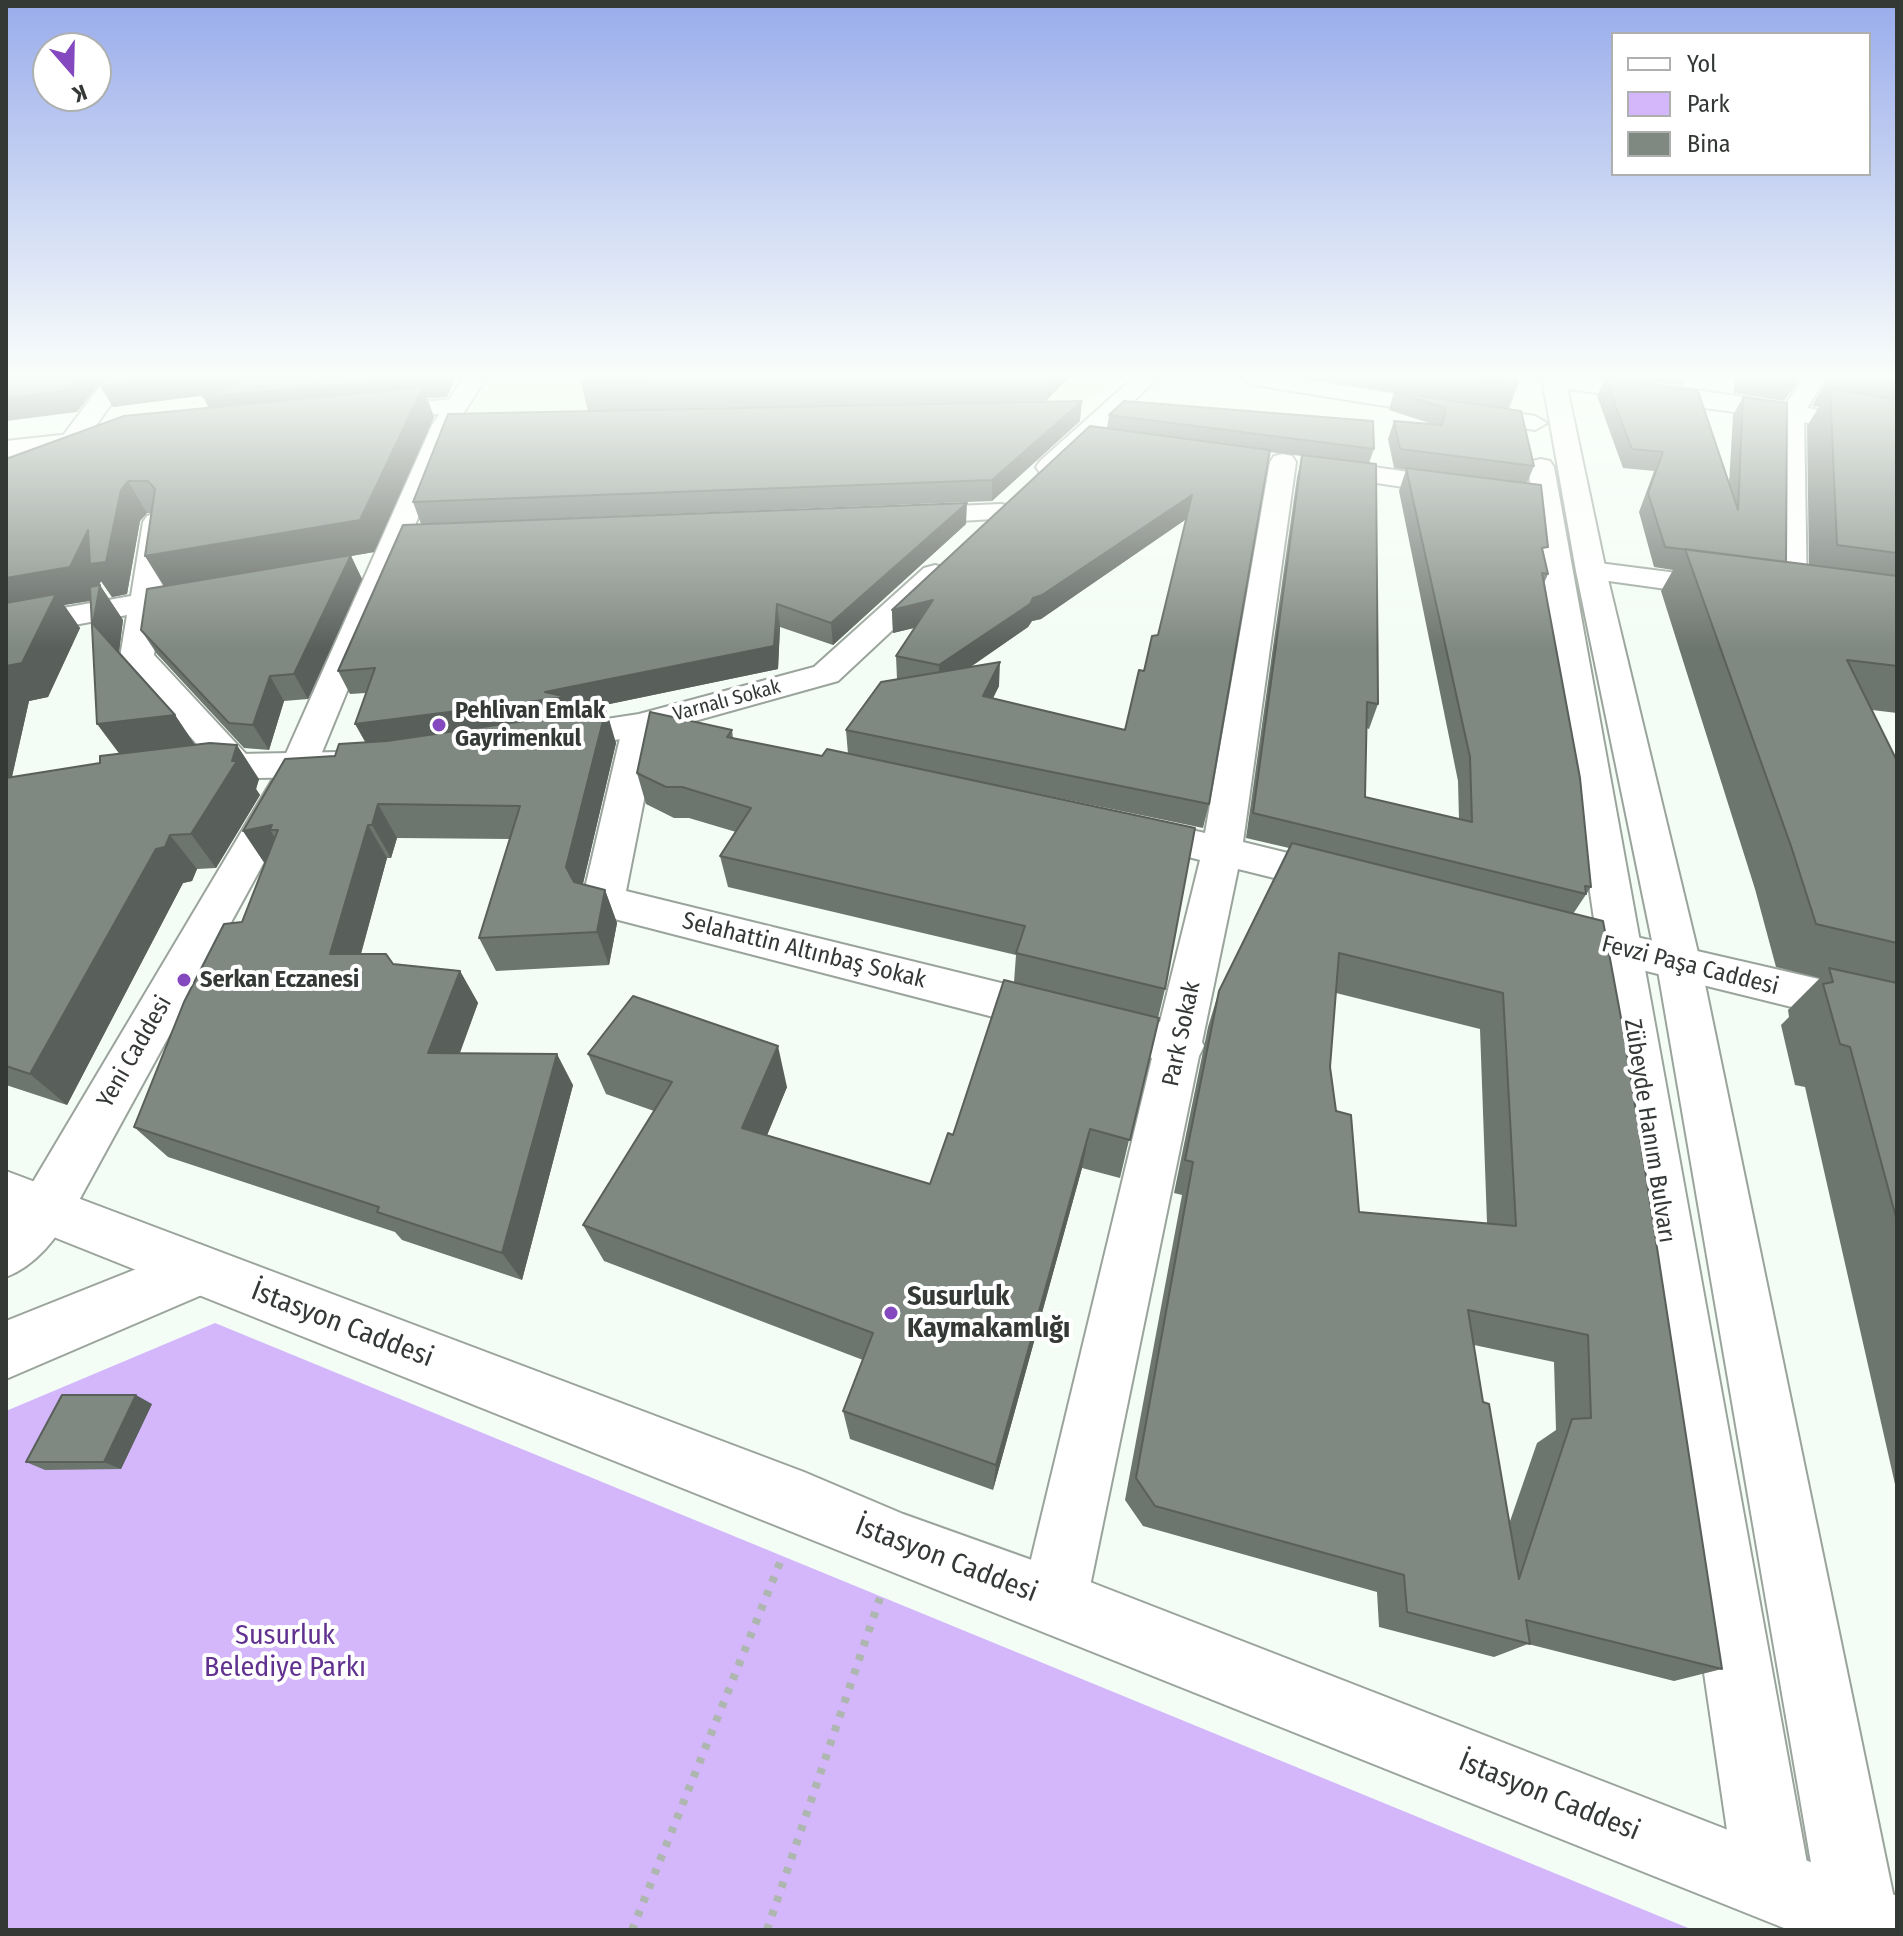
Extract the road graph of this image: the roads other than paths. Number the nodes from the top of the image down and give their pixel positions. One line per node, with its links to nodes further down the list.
1 (433, 468): 21 (street, Yeni Caddesi)
2 (1049, 468): 9 (street, Varnalı Sokak)
3 (1267, 468): 24 (street, Park Sokak)
4 (1326, 468): 8 (street, Park Sokak)
5 (1534, 468): 27 (street, Zübeyde Hanım Bulvarı)
6 (1563, 468): 12 (street)
7 (1796, 468): 12 (street)
8 (1484, 491)
9 (1001, 512): 10 (street); 16 (street, Varnalı Sokak)
10 (874, 517)
11 (157, 522): 14 (street)
12 (1591, 571): 28 (street)
13 (235, 587): 14 (street)
14 (142, 602): 15 (street); 19 (street)
15 (6, 628)
16 (641, 725): 17 (street, Varnalı Sokak); 18 (street); 30 (street, Selahattin Altınbaş Sokak)
17 (530, 741)
18 (718, 741)
19 (233, 762): 21 (street); 22 (street)
20 (374, 762): 21 (street)
21 (298, 767): 31 (street, Yeni Caddesi)
22 (160, 771)
23 (1100, 823): 24 (street)
24 (1222, 849): 25 (street); 30 (street, Park Sokak)
25 (1375, 888)
26 (1543, 930): 27 (street, Fevzi Paşa Caddesi)
27 (1619, 949): 28 (street, Fevzi Paşa Caddesi); 35 (street, Zübeyde Hanım Bulvarı)
28 (1679, 965): 29 (street, Fevzi Paşa Caddesi); 36 (street)
29 (1897, 1015)
30 (1181, 1046): 34 (street, Park Sokak)
31 (19, 1218): 32 (street, İstasyon Caddesi)
32 (199, 1270): 33 (street); 34 (street, İstasyon Caddesi)
33 (6, 1350)
34 (1054, 1601): 35 (street, İstasyon Caddesi)
35 (1773, 1885): 36 (street, İstasyon Caddesi)
36 (1872, 1926)

